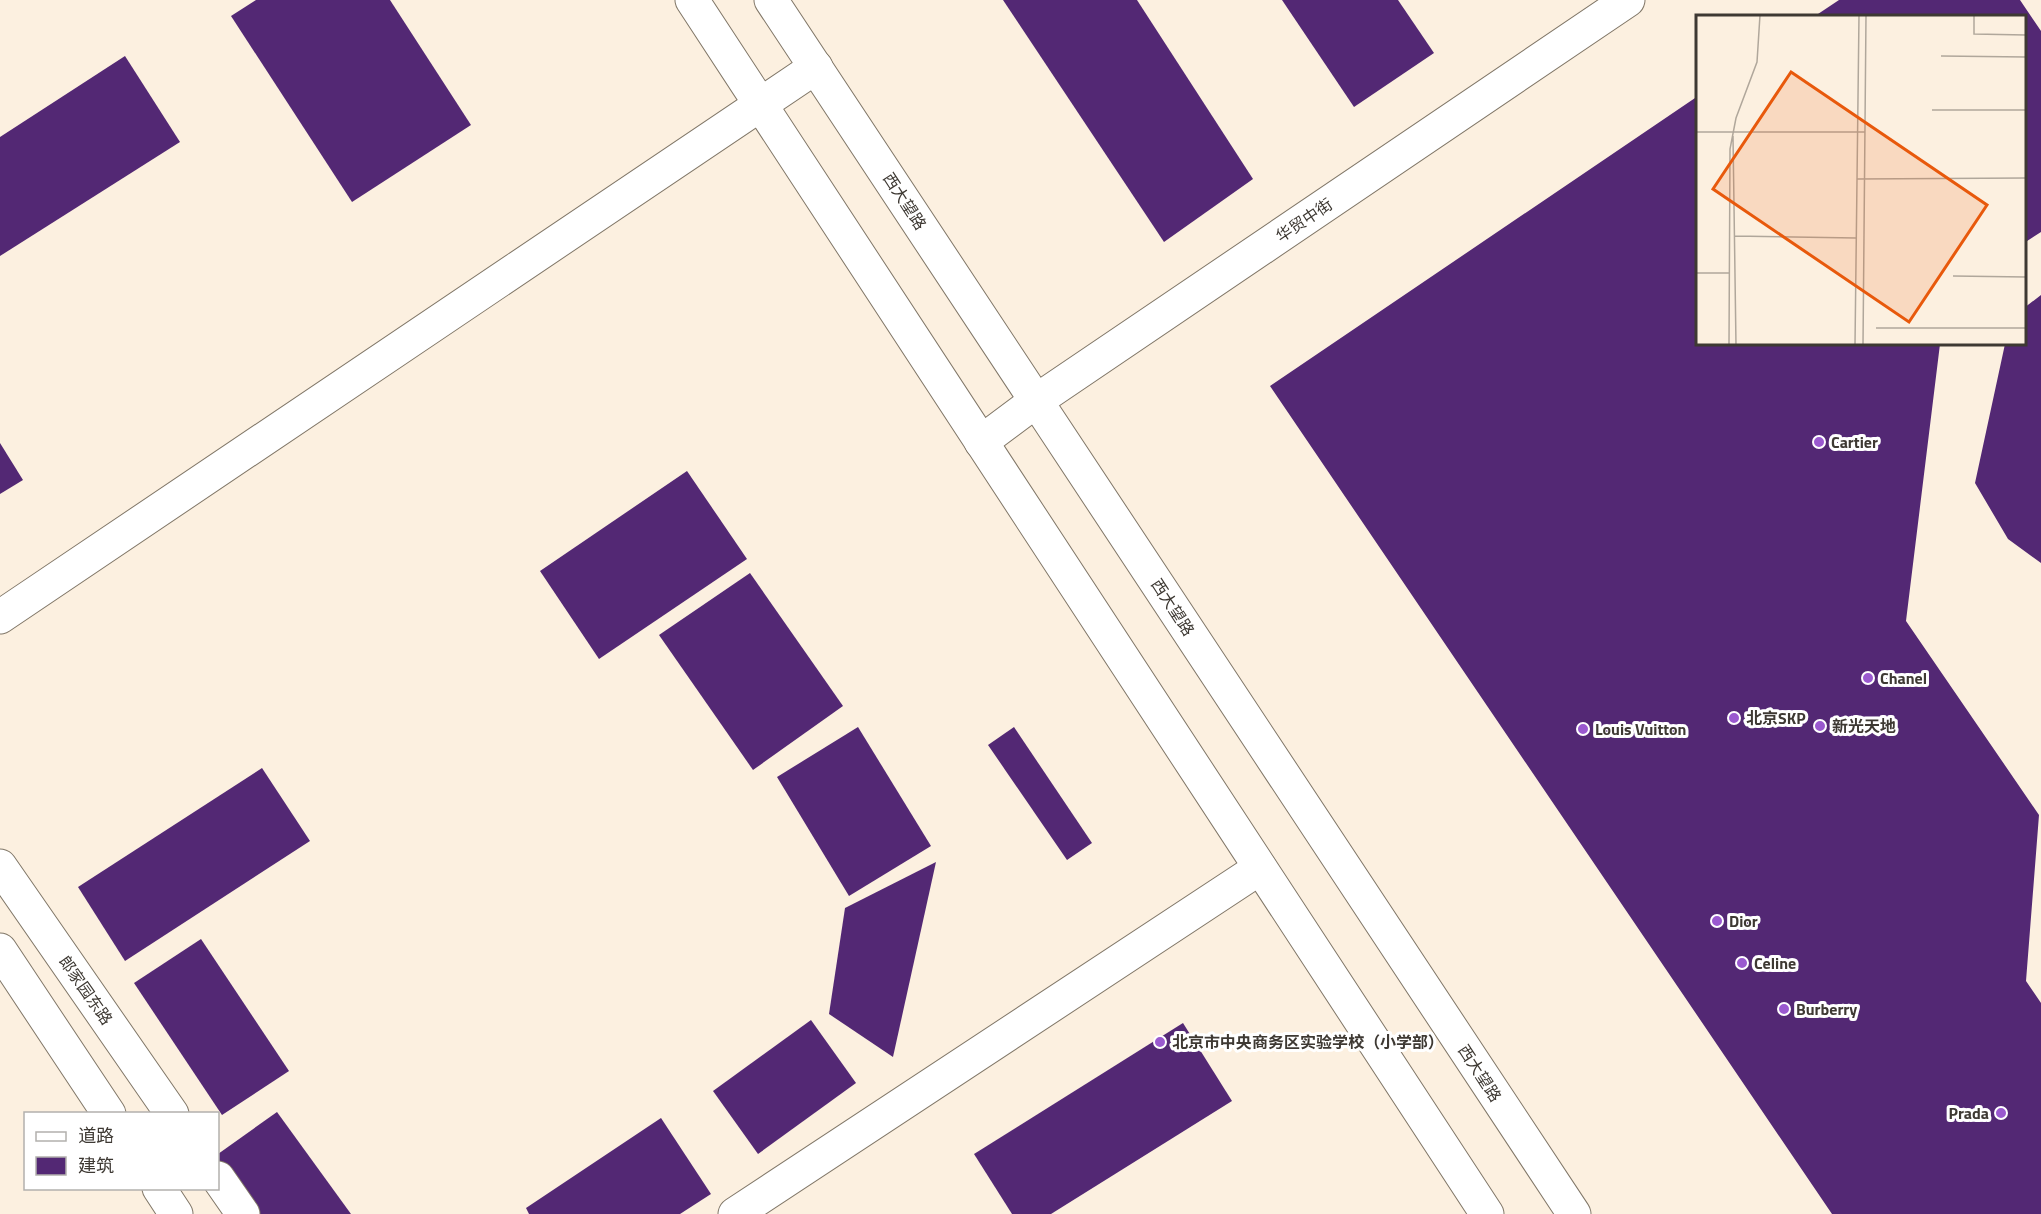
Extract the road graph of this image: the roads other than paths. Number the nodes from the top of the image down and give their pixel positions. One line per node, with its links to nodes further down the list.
1 (692, 0): 5 (street)
2 (771, 0): 4 (street, 西大望路)
3 (1628, 0): 6 (street, 华贸中街)
4 (816, 67): 5 (street); 6 (street, 西大望路)
5 (759, 105): 7 (street); 8 (street)
6 (1036, 401): 7 (street, 华贸中街); 20 (street, 西大望路)
7 (981, 442): 10 (street)
8 (0, 617)
9 (0, 866): 13 (street, 郎家园东路)
10 (1260, 868): 18 (street); 19 (street)
11 (0, 950): 12 (street)
12 (108, 1112)
13 (171, 1112)
14 (219, 1179): 17 (street)
15 (160, 1190): 16 (street)
16 (176, 1214)
17 (243, 1214)
18 (735, 1214)
19 (1487, 1214)
20 (1574, 1214)

